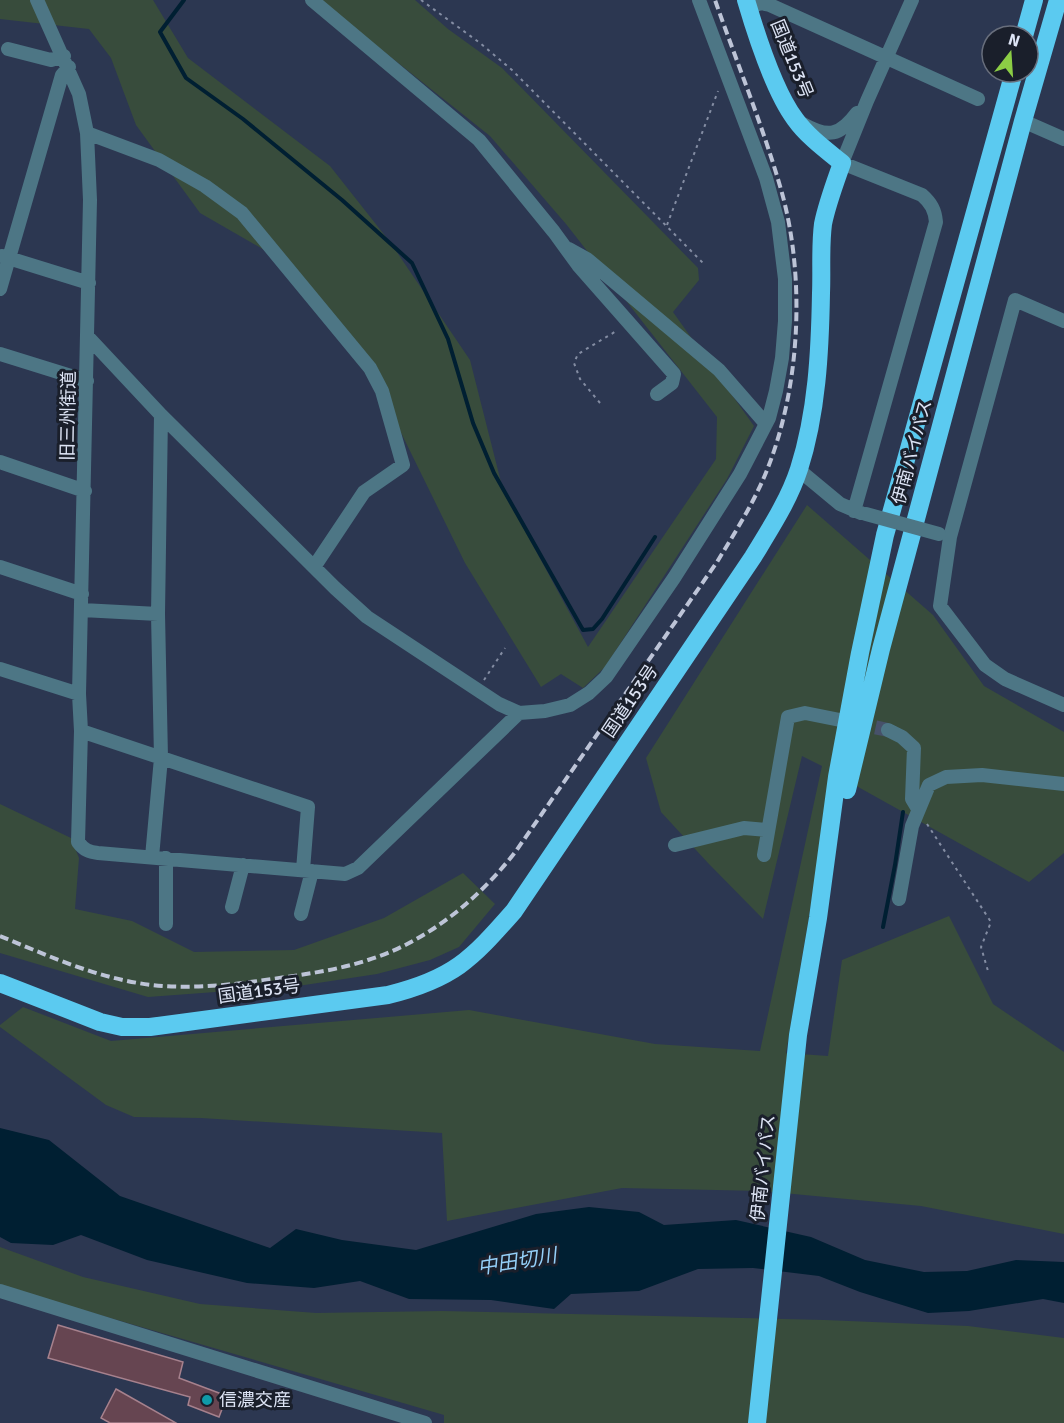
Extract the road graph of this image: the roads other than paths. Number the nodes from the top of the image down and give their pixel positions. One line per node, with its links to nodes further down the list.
1 (37, 0): 11 (street, 旧三州街道)
2 (312, 0): 20 (street)
3 (699, 0): 30 (street)
4 (912, 0): 10 (street)
5 (1034, 0): 8 (highway)
6 (1058, 0): 16 (highway, 伊南バイパス)
7 (747, 4): 10 (street); 15 (highway, 国道153号)
8 (1027, 24)
9 (8, 49): 11 (street)
10 (887, 57): 13 (street); 14 (street)
11 (66, 62): 17 (street, 旧三州街道); 21 (street)
12 (1011, 84): 60 (highway, 伊南バイパス)
13 (978, 99)
14 (867, 101): 15 (street); 19 (street)
15 (796, 120): 19 (highway, 国道153号)
16 (1023, 121): 18 (street); 60 (highway, 伊南バイパス)
17 (87, 133): 22 (street, 旧三州街道); 37 (street)
18 (1064, 139)
19 (842, 163): 32 (highway, 国道153号); 34 (street)
20 (565, 247): 28 (street); 30 (street)
21 (4, 257): 22 (street); 23 (street)
22 (89, 284): 25 (street, 旧三州街道)
23 (0, 289)
24 (1064, 321): 35 (street)
25 (88, 337): 27 (street, 旧三州街道); 29 (street)
26 (0, 354): 27 (street)
27 (87, 381): 33 (street, 旧三州街道)
28 (657, 394)
29 (162, 415): 37 (street); 40 (street)
30 (766, 424): 44 (street)
31 (0, 462): 33 (street)
32 (799, 470): 34 (street); 62 (highway, 国道153号)
33 (84, 491): 38 (street, 旧三州街道)
34 (860, 512): 35 (street, bridge)
35 (945, 535): 43 (street)
36 (0, 567): 38 (street)
37 (314, 567): 44 (street)
38 (81, 594): 39 (street, 旧三州街道)
39 (81, 610): 40 (street); 42 (street, 旧三州街道)
40 (158, 614): 48 (street)
41 (0, 669): 42 (street)
42 (79, 694): 47 (street, 旧三州街道)
43 (1063, 701)
44 (519, 713): 56 (street)
45 (840, 720): 51 (street)
46 (888, 730): 50 (street)
47 (81, 731): 48 (street); 54 (street, 旧三州街道)
48 (161, 758): 54 (street); 56 (street)
49 (1064, 784): 50 (street)
50 (918, 809): 57 (street)
51 (768, 830): 52 (street); 53 (street)
52 (675, 845)
53 (764, 855)
54 (159, 857): 55 (street); 61 (street)
55 (243, 865): 56 (street); 58 (street)
56 (308, 871): 59 (street)
57 (899, 899)
58 (232, 907)
59 (301, 914)
60 (818, 918): 65 (highway, 伊南バイパス)
61 (166, 924)
62 (0, 983)
63 (0, 1291): 64 (street)
64 (425, 1423)
65 (757, 1423)

